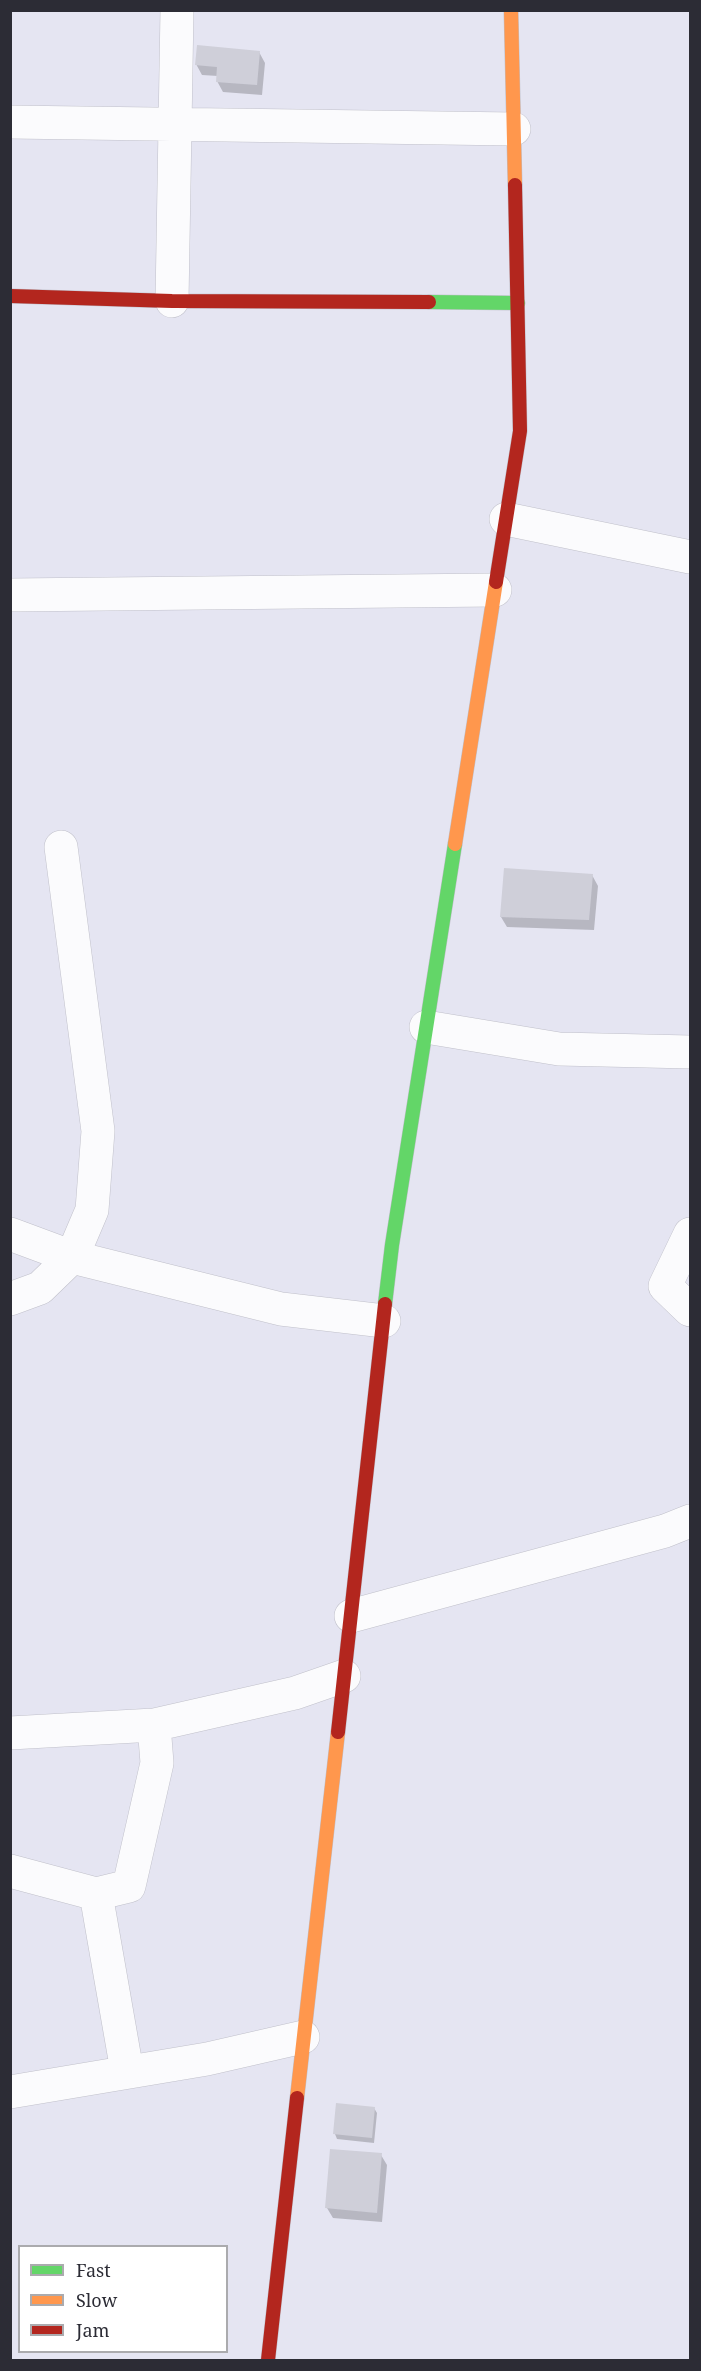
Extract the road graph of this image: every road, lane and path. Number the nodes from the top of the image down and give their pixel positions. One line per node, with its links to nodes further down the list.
1 (177, 10): 4 (street)
2 (512, 10): 5 (street)
3 (10, 122): 4 (street)
4 (175, 125): 5 (street); 7 (street)
5 (514, 129): 8 (street)
6 (10, 296): 7 (street)
7 (172, 301): 8 (street)
8 (518, 303): 9 (street)
9 (506, 519): 10 (street); 11 (street)
10 (690, 557)
11 (495, 590): 12 (street); 14 (street)
12 (10, 595)
13 (61, 847): 18 (street)
14 (426, 1027): 15 (street); 21 (street)
15 (690, 1052)
16 (10, 1234): 18 (street)
17 (690, 1234): 20 (street)
18 (72, 1257): 19 (street); 21 (street)
19 (10, 1299)
20 (690, 1310)
21 (384, 1321): 23 (street)
22 (690, 1521): 23 (street)
23 (351, 1616): 24 (street)
24 (344, 1676): 25 (street); 29 (street)
25 (153, 1725): 26 (street); 28 (street)
26 (10, 1733)
27 (10, 1871): 28 (street)
28 (96, 1894): 30 (street)
29 (303, 2037): 30 (street); 32 (street)
30 (127, 2071): 31 (street)
31 (10, 2092)
32 (268, 2361)

